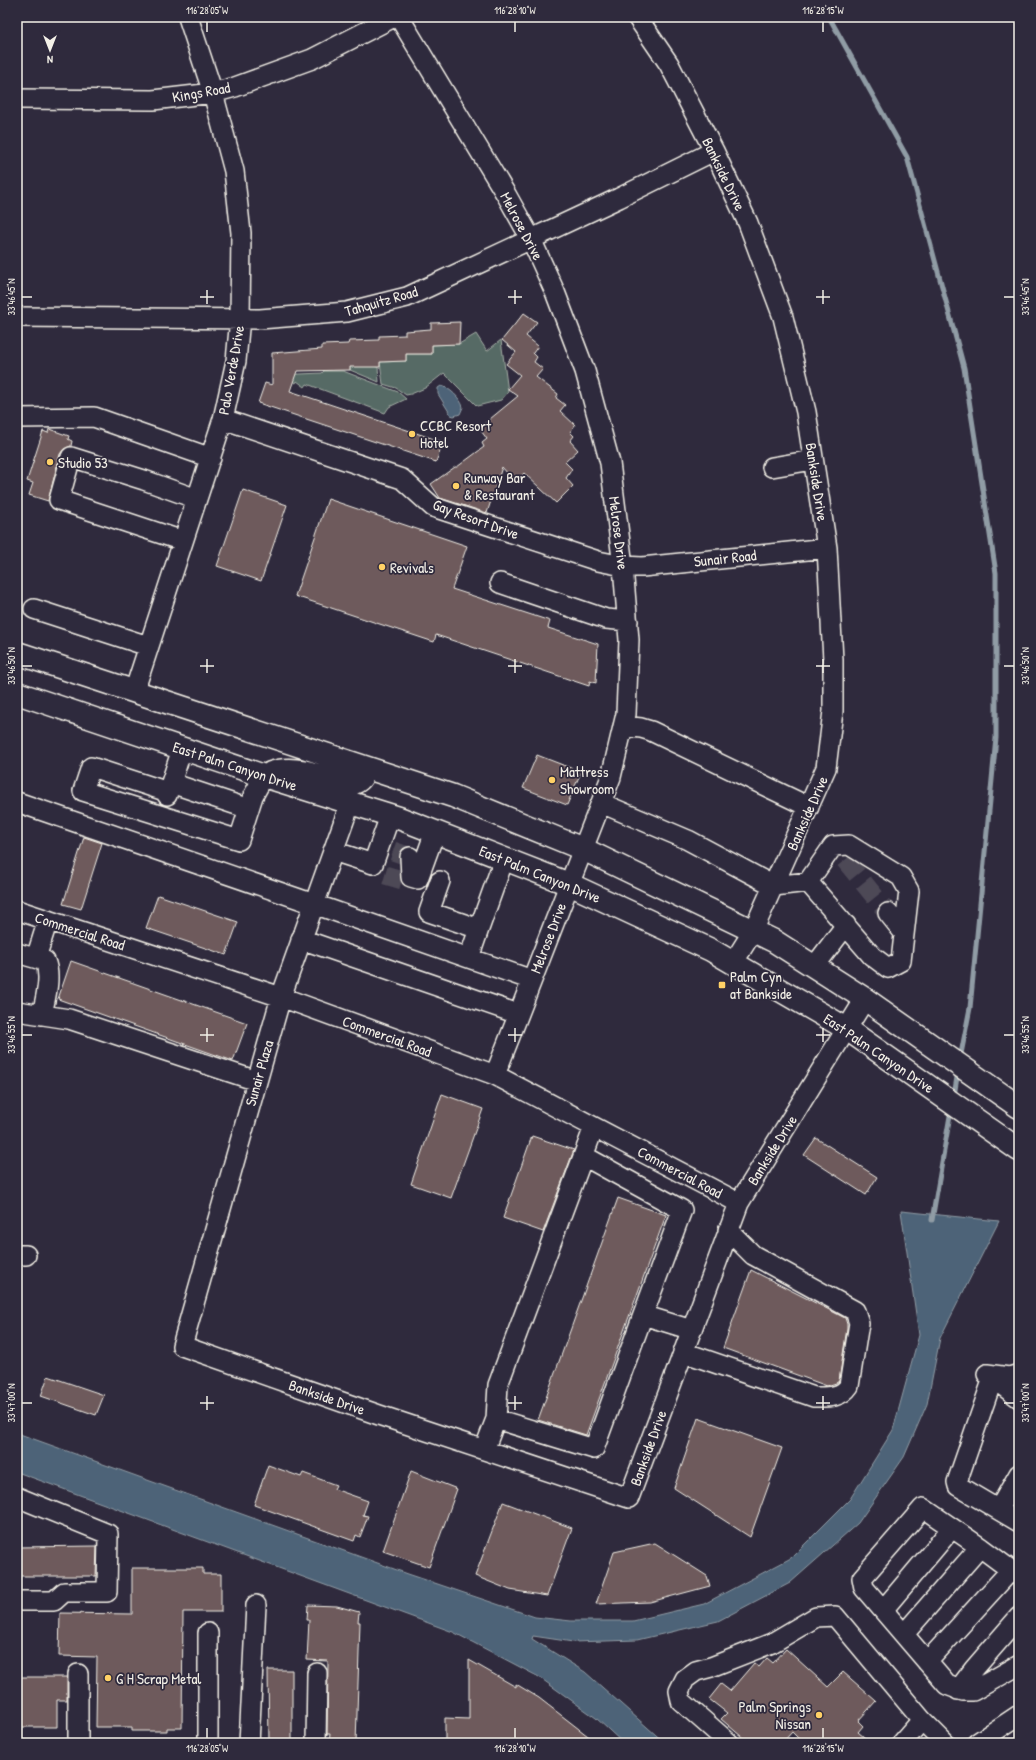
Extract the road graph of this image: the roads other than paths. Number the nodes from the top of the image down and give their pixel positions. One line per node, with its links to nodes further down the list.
1 (188, 17): 5 (street, Palo Verde Drive)
2 (394, 17): 5 (street, Kings Road)
3 (399, 17): 8 (street, Melrose Drive)
4 (637, 17): 7 (street, Bankside Drive)
5 (213, 93): 6 (street, Kings Road); 10 (street, Palo Verde Drive)
6 (17, 99)
7 (714, 151): 8 (street, Tahquitz Road); 14 (street, Bankside Drive)
8 (531, 239): 10 (street, Tahquitz Road); 19 (street, Melrose Drive)
9 (17, 317): 10 (street, Tahquitz Road)
10 (240, 318): 12 (street, Palo Verde Drive)
11 (17, 418): 13 (street)
12 (223, 419): 13 (street, Palo Verde Drive); 19 (street, Gay Resort Drive)
13 (211, 458): 16 (street, Palo Verde Drive)
14 (813, 460): 15 (street); 18 (street, Bankside Drive)
15 (772, 467)
16 (197, 499): 17 (street, Palo Verde Drive); 17 (street)
17 (183, 541): 23 (street, Palo Verde Drive)
18 (827, 548): 19 (street, Sunair Road); 35 (street, Bankside Drive)
19 (623, 566): 22 (street, Melrose Drive)
20 (500, 583): 22 (street)
21 (34, 609): 23 (street)
22 (628, 621): 27 (street, Melrose Drive)
23 (148, 646): 25 (street, Palo Verde Drive)
24 (17, 653): 25 (main road)
25 (134, 692): 29 (main road)
26 (17, 693): 28 (main road, East Palm Canyon Drive)
27 (623, 726): 33 (street, Melrose Drive); 35 (street)
28 (182, 749): 30 (main road, East Palm Canyon Drive); 31 (street)
29 (367, 768): 30 (main road); 42 (main road)
30 (264, 776): 34 (main road, East Palm Canyon Drive); 36 (street)
31 (169, 788): 36 (street); 37 (street); 37 (street)
32 (17, 802): 50 (street)
33 (601, 803): 42 (street, Melrose Drive); 49 (street)
34 (350, 804): 38 (main road, East Palm Canyon Drive); 41 (street, Sunair Plaza)
35 (809, 807): 49 (street, Bankside Drive)
36 (249, 809): 37 (street)
37 (161, 815)
38 (390, 816): 39 (main road, East Palm Canyon Drive); 45 (street)
39 (435, 832): 43 (main road, East Palm Canyon Drive); 45 (street)
40 (833, 846): 44 (street); 47 (street); 57 (street)
41 (333, 850): 45 (street); 50 (street, Sunair Plaza)
42 (582, 850): 48 (street, Melrose Drive); 56 (main road)
43 (504, 859): 48 (main road, East Palm Canyon Drive); 55 (street)
44 (845, 860)
45 (396, 867)
46 (440, 881): 55 (street)
47 (808, 882): 49 (street); 54 (street)
48 (569, 884): 62 (main road, East Palm Canyon Drive); 64 (street, Melrose Drive)
49 (774, 886): 56 (street, Bankside Drive)
50 (314, 904): 58 (street, Sunair Plaza); 61 (street)
51 (17, 910): 53 (street, Commercial Road)
52 (888, 913): 57 (street)
53 (48, 920): 60 (street); 65 (street, Commercial Road)
54 (846, 925): 57 (street); 63 (street)
55 (479, 929): 61 (street)
56 (753, 931): 62 (street, Bankside Drive); 63 (main road)
57 (904, 932)
58 (301, 939): 65 (street, Sunair Plaza); 68 (street)
59 (17, 953): 60 (street)
60 (36, 958): 69 (street)
61 (469, 958): 64 (street)
62 (733, 963): 70 (main road, East Palm Canyon Drive)
63 (814, 966): 66 (main road)
64 (532, 980): 68 (street, Melrose Drive)
65 (281, 997): 71 (street, Commercial Road); 72 (street, Sunair Plaza)
66 (865, 999): 70 (street, Bankside Drive); 73 (main road)
67 (17, 1011): 69 (street)
68 (518, 1014): 71 (street, Melrose Drive)
69 (42, 1015): 72 (street)
70 (846, 1029): 75 (main road, East Palm Canyon Drive); 77 (street, Bankside Drive)
71 (495, 1075): 74 (street, Commercial Road)
72 (257, 1081): 81 (street, Sunair Plaza)
73 (1018, 1107)
74 (594, 1127): 76 (street); 77 (street, Commercial Road)
75 (1016, 1148)
76 (584, 1156): 79 (street); 86 (street)
77 (739, 1203): 78 (street, Bankside Drive)
78 (728, 1230): 80 (street, Bankside Drive); 82 (street)
79 (643, 1315): 80 (street); 86 (street)
80 (692, 1330): 82 (street, Bankside Drive)
81 (182, 1346): 87 (street, Bankside Drive)
82 (683, 1352): 87 (street, Bankside Drive)
83 (1019, 1374): 84 (street)
84 (993, 1378): 85 (street); 90 (street)
85 (1019, 1398)
86 (496, 1419): 87 (street)
87 (484, 1450)
88 (1019, 1474): 90 (street)
89 (17, 1497): 95 (street)
90 (999, 1509): 91 (street)
91 (1019, 1522)
92 (952, 1528): 93 (street); 97 (street); 97 (street)
93 (980, 1546): 94 (street); 100 (street)
94 (1015, 1573): 101 (street)
95 (17, 1601)
96 (256, 1605): 110 (street)
97 (883, 1610): 100 (street)
98 (1019, 1617): 105 (street)
99 (208, 1633): 109 (street)
100 (904, 1634): 101 (street)
101 (927, 1662): 105 (street)
102 (1019, 1665): 105 (street)
103 (317, 1673): 111 (street)
104 (78, 1674): 108 (street)
105 (958, 1690)
106 (1019, 1715): 115 (street)
107 (922, 1720): 112 (street); 113 (street); 114 (street)
108 (78, 1743)
109 (208, 1743)
110 (249, 1743)
111 (316, 1743)
112 (729, 1743)
113 (902, 1743)
114 (945, 1743)
115 (977, 1743)

